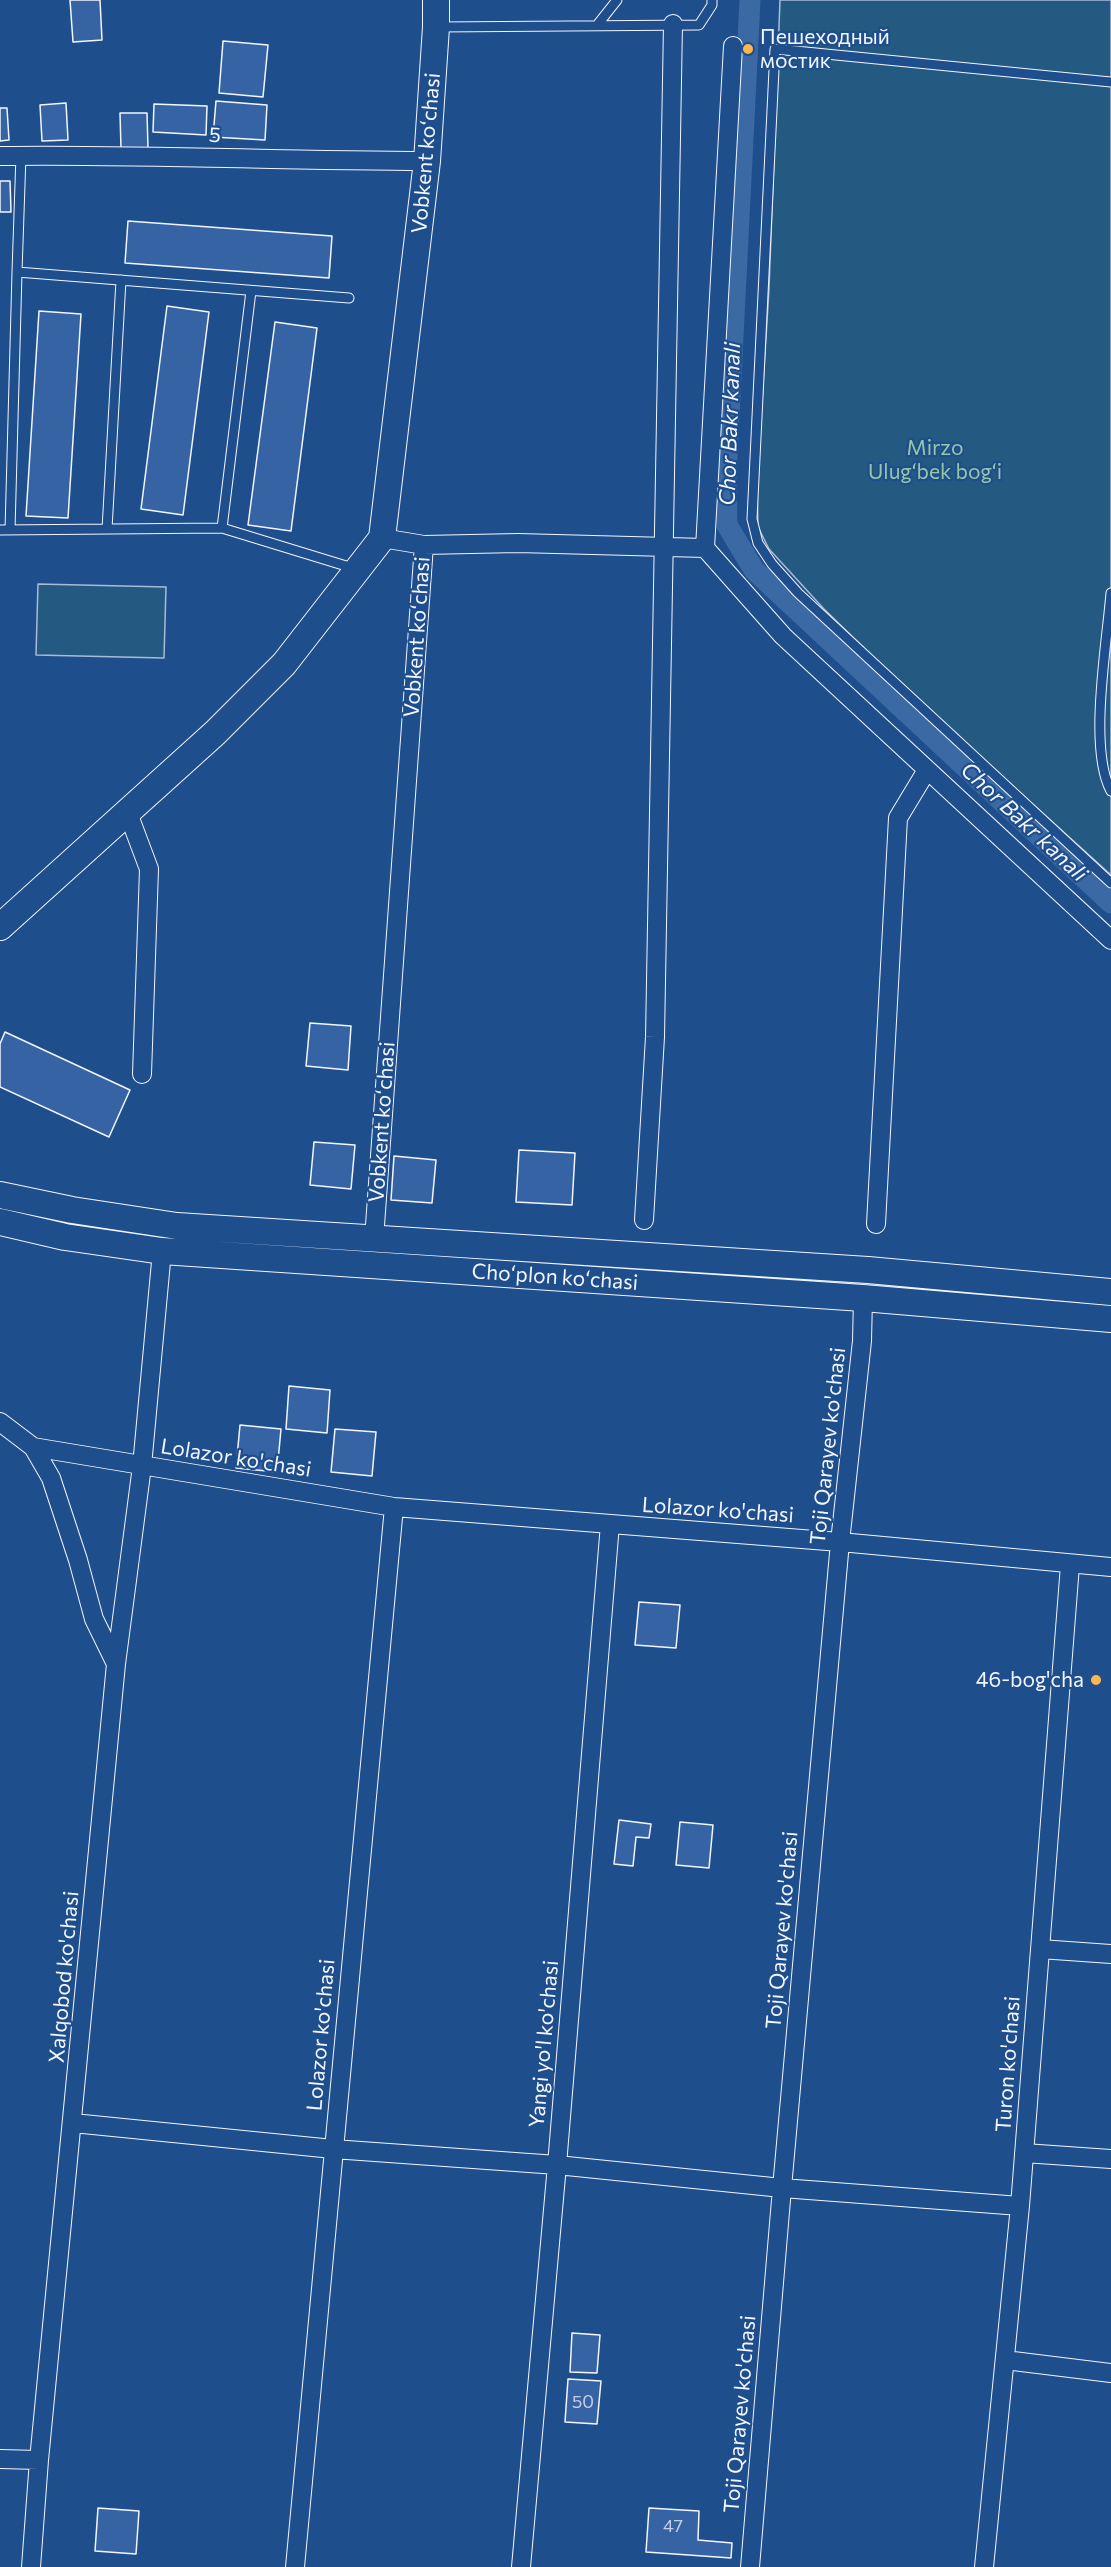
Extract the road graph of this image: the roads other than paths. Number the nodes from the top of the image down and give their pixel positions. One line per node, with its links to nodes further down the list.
1 (436, 0): 6 (main road, Vobkent koʻchasi)
2 (617, 0): 4 (lane)
3 (712, 0): 5 (lane)
4 (598, 24): 5 (lane); 6 (lane)
5 (673, 24): 22 (street)
6 (436, 27): 11 (main road, Vobkent koʻchasi)
7 (733, 46): 23 (street)
8 (1111, 82): 29 (lane)
9 (21, 155): 10 (street, 5 / 5); 11 (street, 5 / 5); 12 (lane)
10 (0, 156)
11 (427, 161): 20 (main road, Vobkent koʻchasi)
12 (17, 272): 13 (lane); 19 (lane)
13 (121, 280): 14 (lane); 17 (lane)
14 (251, 291): 15 (lane); 16 (lane)
15 (350, 298)
16 (222, 528): 17 (lane); 24 (lane)
17 (107, 529): 19 (lane)
18 (0, 530): 19 (lane)
19 (10, 530)
20 (382, 538): 21 (street, Vobkent koʻchasi); 24 (main road)
21 (424, 545): 22 (street); 37 (street, Vobkent koʻchasi)
22 (665, 545): 23 (street); 34 (street)
23 (705, 548): 26 (street)
24 (358, 570): 28 (main road)
25 (1111, 593): 27 (lane)
26 (927, 770): 31 (street); 36 (street)
27 (1111, 791)
28 (128, 813): 30 (main road); 32 (street)
29 (1111, 883)
30 (0, 927)
31 (1111, 940)
32 (142, 1074)
33 (0, 1195): 37 (main road, Choʻplon koʻchasi)
34 (644, 1220)
35 (0, 1222): 38 (main road, Choʻplon koʻchasi)
36 (876, 1224)
37 (374, 1239): 39 (main road, Choʻplon koʻchasi)
38 (162, 1251): 40 (main road, Choʻplon koʻchasi); 44 (street, Xalqobod ko'chasi)
39 (1111, 1292)
40 (863, 1298): 41 (main road, Choʻplon koʻchasi); 47 (street, Toji Qarayev ko'chasi)
41 (1111, 1319)
42 (0, 1422): 43 (street)
43 (33, 1447): 44 (street, Lolazor ko'chasi); 50 (street)
44 (142, 1466): 45 (street, Lolazor ko'chasi); 50 (street, Xalqobod ko'chasi)
45 (394, 1507): 46 (street, Lolazor ko'chasi); 54 (street, Lolazor ko'chasi)
46 (610, 1524): 47 (street, Lolazor ko'chasi); 57 (street, Yangi yo'l ko'chasi)
47 (840, 1542): 48 (street, Lolazor ko'chasi); 58 (street, Toji Qarayev ko'chasi)
48 (1070, 1564): 49 (street, Lolazor ko'chasi); 51 (street, Turon ko'chasi)
49 (1111, 1567)
50 (116, 1664): 53 (street, Xalqobod ko'chasi)
51 (1040, 1949): 52 (street); 55 (street, Turon ko'chasi)
52 (1111, 1954)
53 (73, 2123): 54 (street); 63 (street, Xalqobod ko'chasi)
54 (333, 2149): 57 (street); 65 (street, Lolazor ko'chasi)
55 (1024, 2153): 56 (street); 59 (street, Turon ko'chasi)
56 (1111, 2159)
57 (557, 2165): 58 (street); 66 (street, Yangi yo'l ko'chasi)
58 (782, 2188): 59 (street); 67 (street, Toji Qarayev ko'chasi)
59 (1020, 2206): 60 (street, Turon ko'chasi)
60 (1005, 2360): 61 (street); 68 (street, Turon ko'chasi)
61 (1111, 2373)
62 (0, 2459): 63 (street)
63 (39, 2460): 64 (street, Xalqobod ko'chasi)
64 (31, 2567)
65 (295, 2567)
66 (521, 2567)
67 (750, 2567)
68 (984, 2567)

